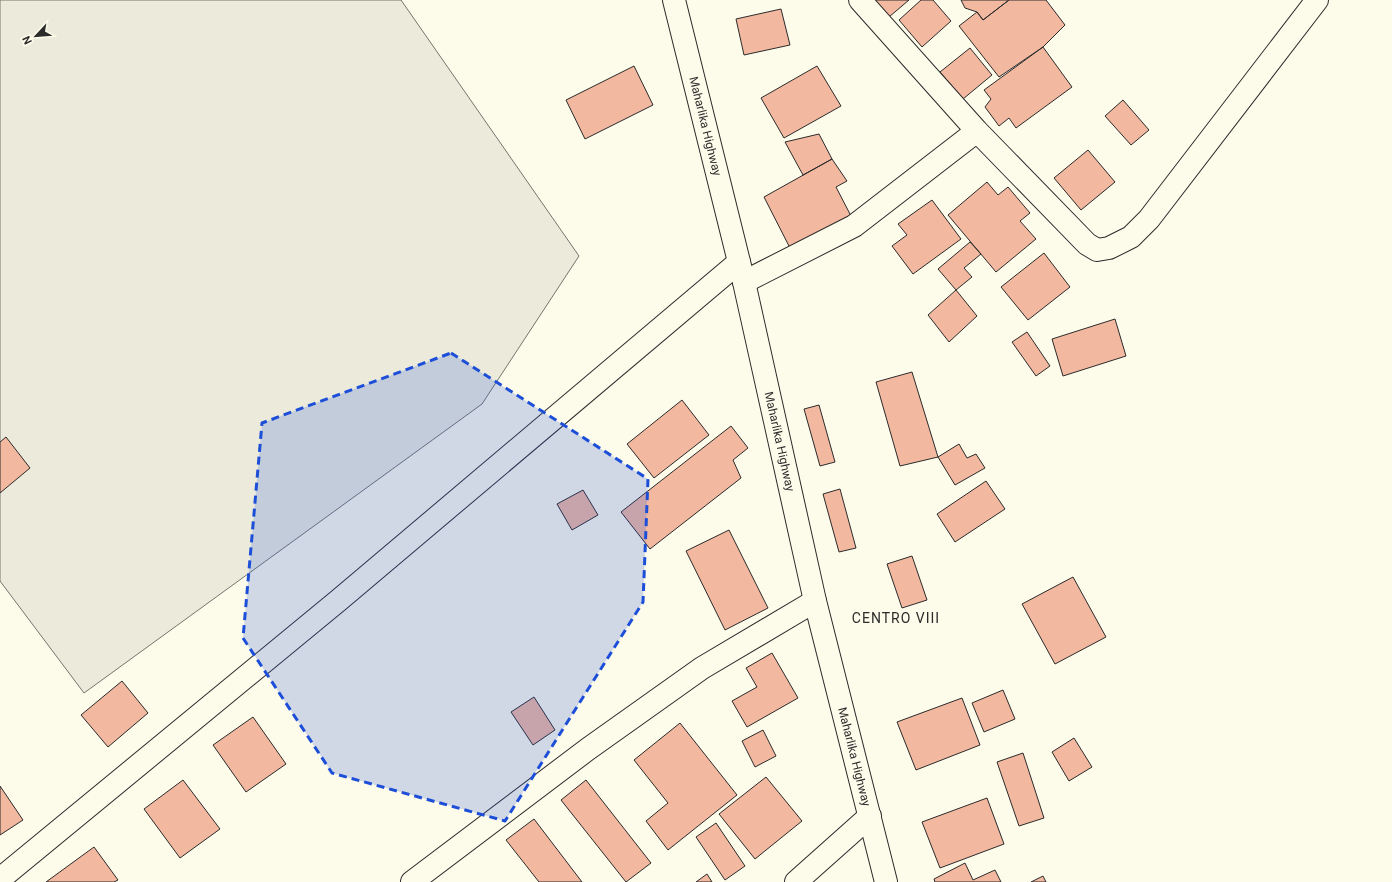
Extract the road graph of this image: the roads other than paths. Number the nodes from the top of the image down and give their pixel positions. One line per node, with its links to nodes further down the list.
1 (674, 0): 5 (main road, Maharlika Highway)
2 (860, 0): 4 (main road)
3 (1316, 0): 4 (main road)
4 (977, 131): 5 (main road)
5 (741, 272): 6 (main road, Maharlika Highway); 8 (main road)
6 (815, 601): 7 (main road, Maharlika Highway); 9 (main road)
7 (870, 816): 10 (main road); 11 (main road, Maharlika Highway)
8 (0, 879)
9 (412, 882)
10 (796, 882)
11 (886, 882)

